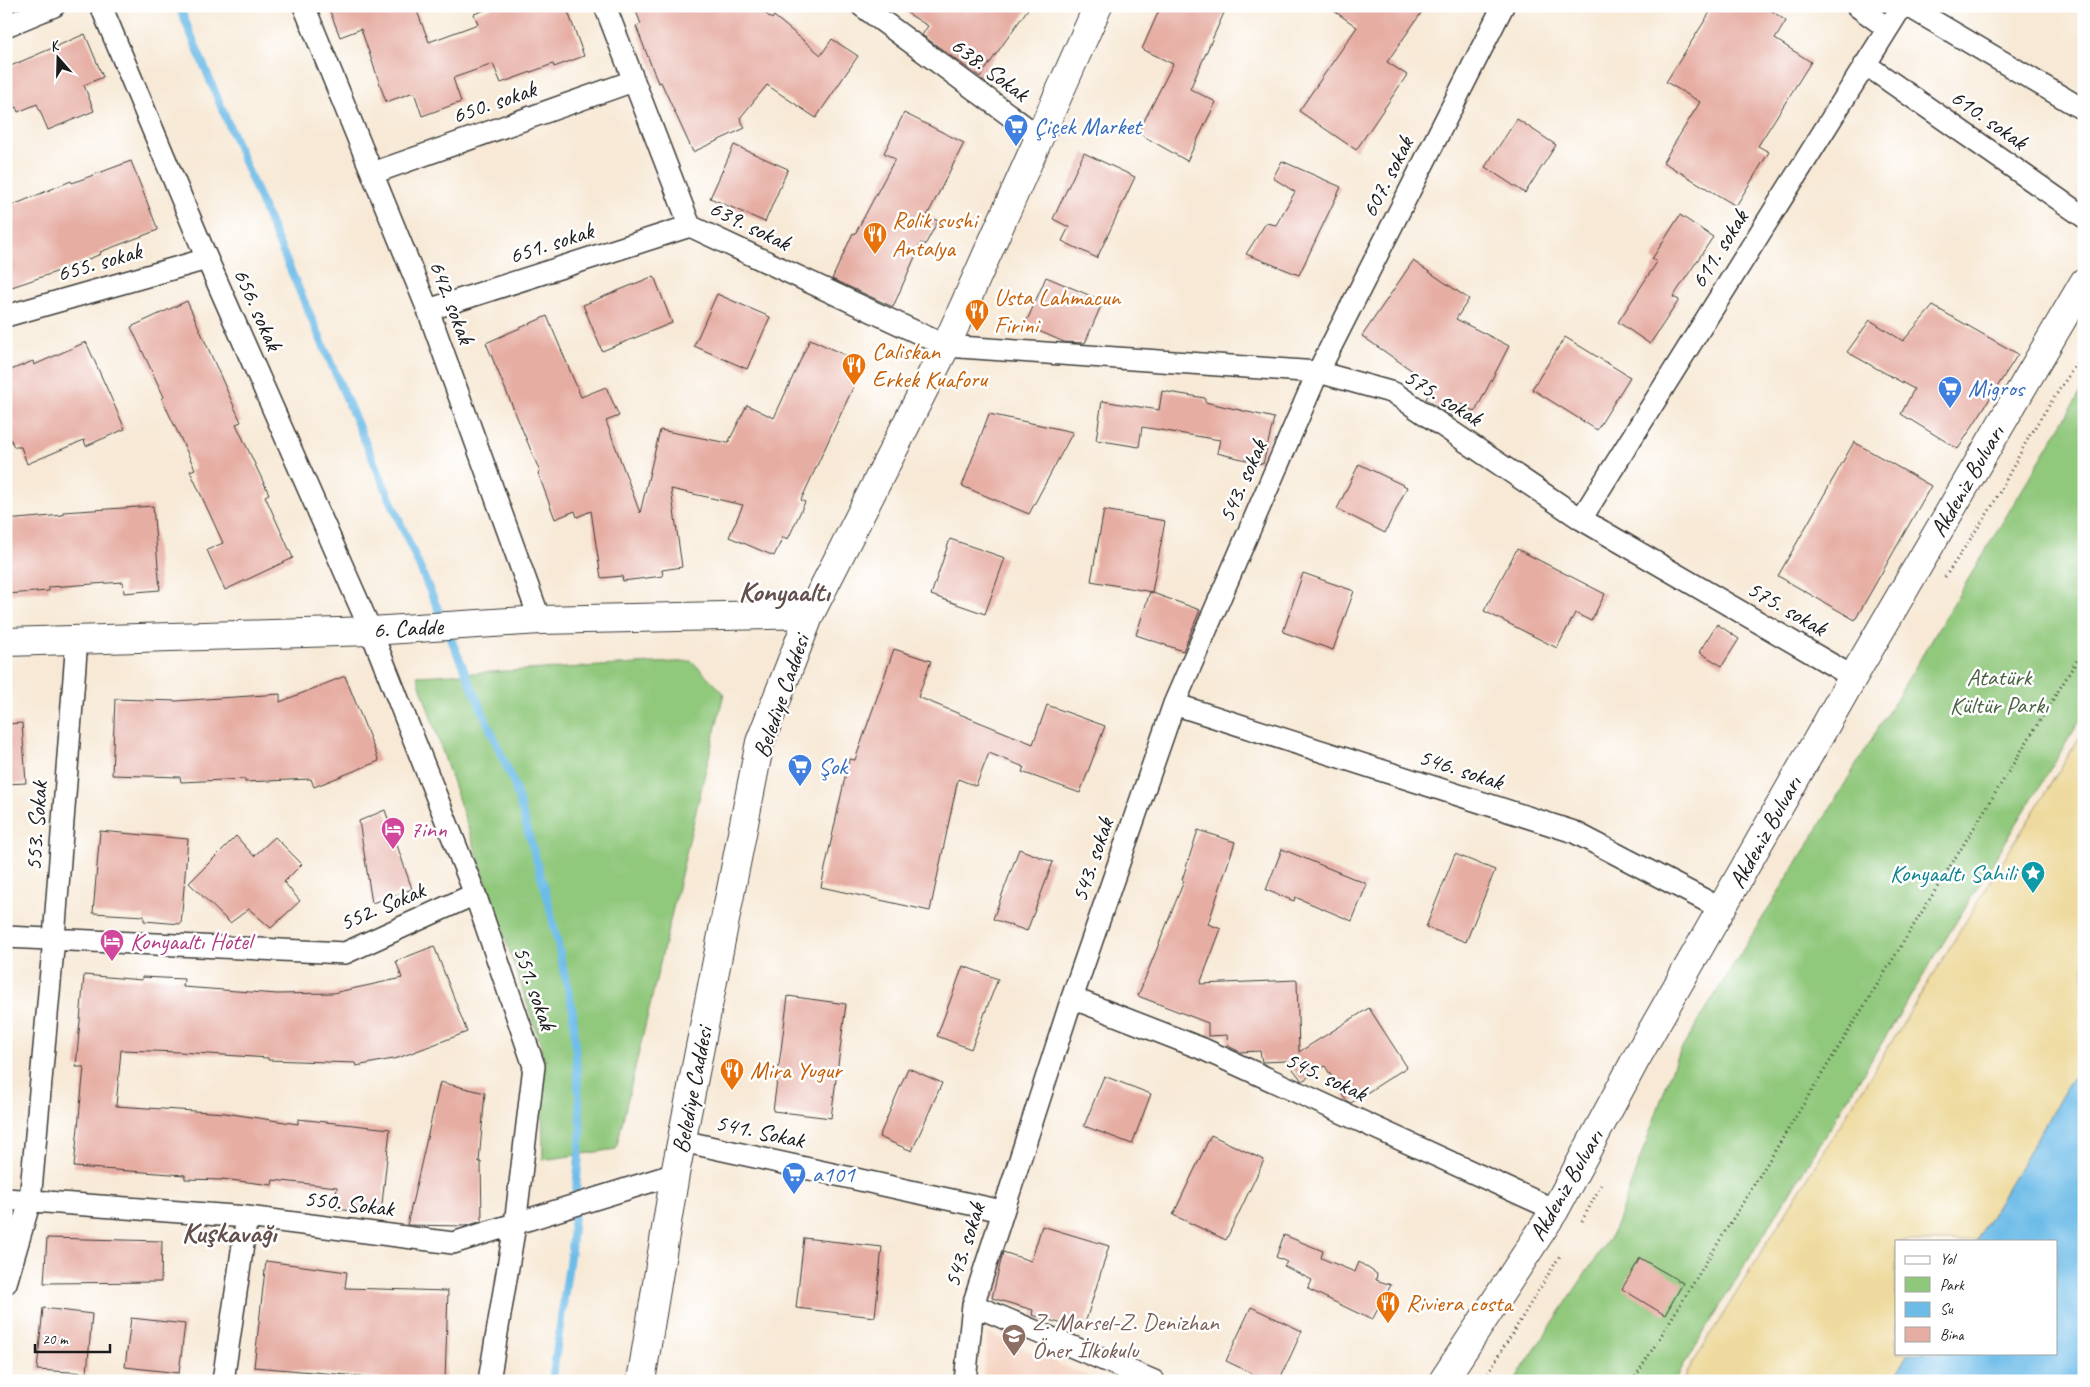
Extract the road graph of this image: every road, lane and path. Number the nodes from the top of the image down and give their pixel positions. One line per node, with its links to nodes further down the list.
1 (54, 6): 11 (street)
2 (101, 6): 20 (street, 656. sokak)
3 (304, 6): 17 (street, 642. sokak)
4 (605, 6): 14 (street, 639. sokak)
5 (862, 6): 16 (street, 638. Sokak)
6 (1098, 6): 16 (main road, Belediye Caddesi)
7 (1503, 6): 25 (street, 607. sokak)
8 (1857, 6): 12 (street)
9 (1902, 6): 12 (street, 611. sokak)
10 (1908, 6): 15 (street)
11 (6, 26)
12 (1888, 28): 13 (street, 611. sokak)
13 (1865, 64): 18 (street, 610. sokak); 26 (street, 611. sokak)
14 (633, 81): 17 (street, 650. sokak); 19 (street, 639. sokak)
15 (2084, 110)
16 (1039, 137): 24 (main road, Belediye Caddesi)
17 (373, 173): 22 (street, 642. sokak)
18 (2084, 217)
19 (690, 226): 22 (street, 651. sokak); 24 (street, 639. sokak)
20 (207, 259): 23 (street, 655. sokak); 29 (street, 656. sokak)
21 (2084, 282): 33 (main road, Akdeniz Bulvarı)
22 (428, 310): 28 (street, 642. sokak)
23 (6, 316)
24 (946, 346): 25 (street, 575. sokak); 27 (main road, Belediye Caddesi)
25 (1318, 372): 26 (street, 575. sokak); 34 (street, 543. sokak)
26 (1581, 519): 33 (street, 575. sokak)
27 (810, 614): 28 (main road, 6. Cadde); 40 (main road, Belediye Caddesi)
28 (540, 620): 29 (main road, 6. Cadde)
29 (371, 631): 30 (main road, 6. Cadde); 35 (street, 551. sokak)
30 (77, 639): 31 (main road, 6. Cadde); 38 (street, 553. Sokak)
31 (6, 642)
32 (2084, 649): 56 (path)
33 (1853, 677): 36 (main road, Akdeniz Bulvarı)
34 (1174, 704): 36 (street, 546. sokak); 39 (street, 543. sokak)
35 (475, 894): 38 (street, 552. Sokak); 47 (street, 551. sokak)
36 (1722, 909): 44 (main road, Akdeniz Bulvarı)
37 (6, 937): 38 (street, 552. Sokak)
38 (54, 938): 43 (street, 553. Sokak)
39 (1072, 998): 44 (street, 545. sokak); 45 (street, 543. sokak)
40 (682, 1141): 41 (main road, Belediye Caddesi); 45 (street, 541. Sokak)
41 (675, 1174): 47 (street, 550. Sokak); 52 (main road, Belediye Caddesi)
42 (6, 1199): 43 (street, 550. Sokak)
43 (30, 1201): 46 (street, 550. Sokak); 48 (street, 553. Sokak)
44 (1555, 1210): 55 (main road, Akdeniz Bulvarı)
45 (1002, 1211): 49 (street, 543. sokak)
46 (248, 1217): 47 (street, 550. Sokak); 50 (street)
47 (515, 1225): 51 (street, 551. sokak)
48 (6, 1283)
49 (972, 1305): 53 (street, 543. sokak); 54 (street)
50 (223, 1381)
51 (489, 1381)
52 (641, 1381)
53 (965, 1381)
54 (1154, 1381)
55 (1443, 1381)
56 (1633, 1381)

